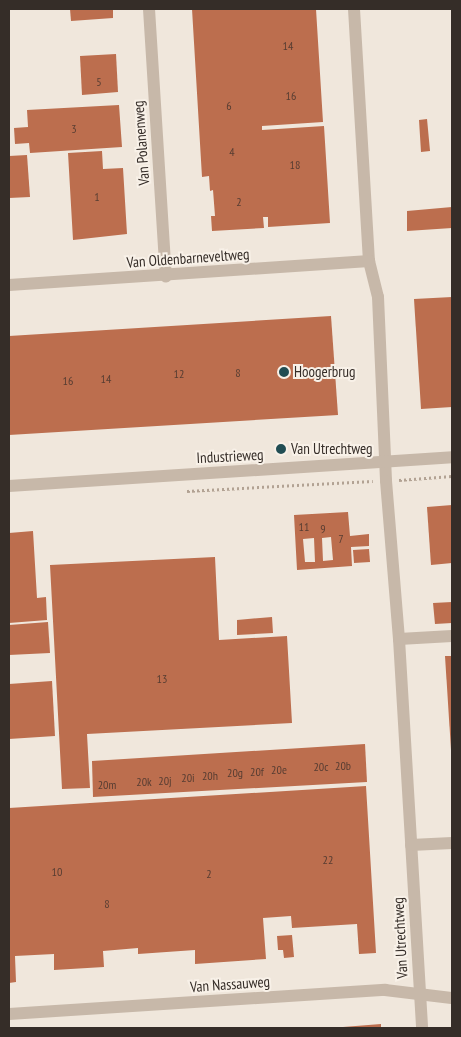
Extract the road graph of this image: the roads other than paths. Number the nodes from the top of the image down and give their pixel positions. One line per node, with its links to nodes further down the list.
1 (149, 9): 4 (street, Van Polanenweg)
2 (354, 9): 3 (street, Van Utrechtweg)
3 (369, 261): 4 (street, Van Oldenbarneveltweg); 7 (street, Van Utrechtweg)
4 (166, 276): 5 (street, Van Oldenbarneveltweg)
5 (9, 285)
6 (452, 457): 7 (street, Industrieweg)
7 (386, 461): 8 (street, Industrieweg); 10 (street, Van Utrechtweg)
8 (9, 486)
9 (452, 636): 10 (street)
10 (399, 639): 12 (street, Van Utrechtweg)
11 (452, 843): 12 (street)
12 (411, 846): 13 (street, Van Utrechtweg)
13 (420, 994): 14 (street, Van Nassauweg); 15 (street, Van Nassauweg); 16 (street, Van Utrechtweg)
14 (452, 998)
15 (9, 1014)
16 (422, 1028)

